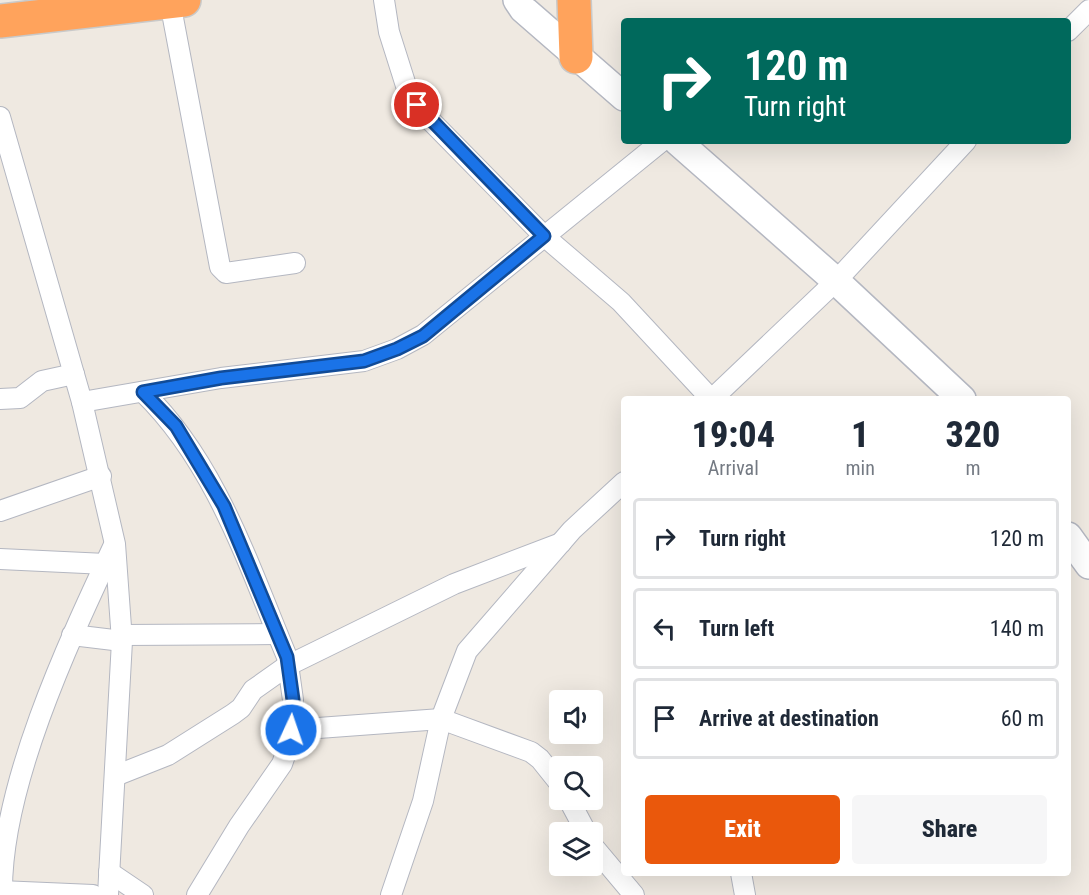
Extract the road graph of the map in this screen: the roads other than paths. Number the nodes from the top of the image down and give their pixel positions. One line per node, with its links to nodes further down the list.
1 (384, 0): 15 (street)
2 (517, 0): 9 (street)
3 (574, 0): 9 (highway)
4 (177, 1): 5 (highway); 16 (street)
5 (130, 3): 7 (highway)
6 (1089, 10): 8 (street)
7 (19, 13)
8 (1071, 28)
9 (576, 57): 10 (street)
10 (621, 94)
11 (0, 117): 18 (street)
12 (658, 144): 15 (street)
13 (680, 144): 17 (street)
14 (963, 144): 17 (street)
15 (544, 236): 20 (street); 21 (street)
16 (295, 263)
17 (836, 281): 19 (street); 22 (street)
18 (74, 374): 23 (street); 24 (street)
19 (730, 390)
20 (143, 392): 24 (street); 32 (street)
21 (708, 396)
22 (959, 396)
23 (0, 399)
24 (82, 402): 25 (street)
25 (101, 476): 27 (street); 29 (street)
26 (621, 485): 28 (street)
27 (0, 512)
28 (561, 543): 35 (street); 36 (street)
29 (115, 544): 31 (street); 34 (street)
30 (0, 559): 31 (street)
31 (106, 564): 33 (street)
32 (278, 634): 34 (street); 35 (street)
33 (72, 635): 34 (street); 40 (street)
34 (122, 638): 39 (street)
35 (287, 666): 37 (street); 39 (street)
36 (441, 719): 37 (street); 38 (street); 49 (street)
37 (291, 730): 48 (street)
38 (549, 770)
39 (115, 776): 42 (street)
40 (7, 778): 44 (street)
41 (603, 858): 50 (street)
42 (109, 872): 46 (street); 47 (street)
43 (742, 876): 51 (street)
44 (1, 893): 45 (street)
45 (93, 895)
46 (108, 895)
47 (142, 895)
48 (197, 895)
49 (391, 895)
50 (634, 895)
51 (745, 895)

